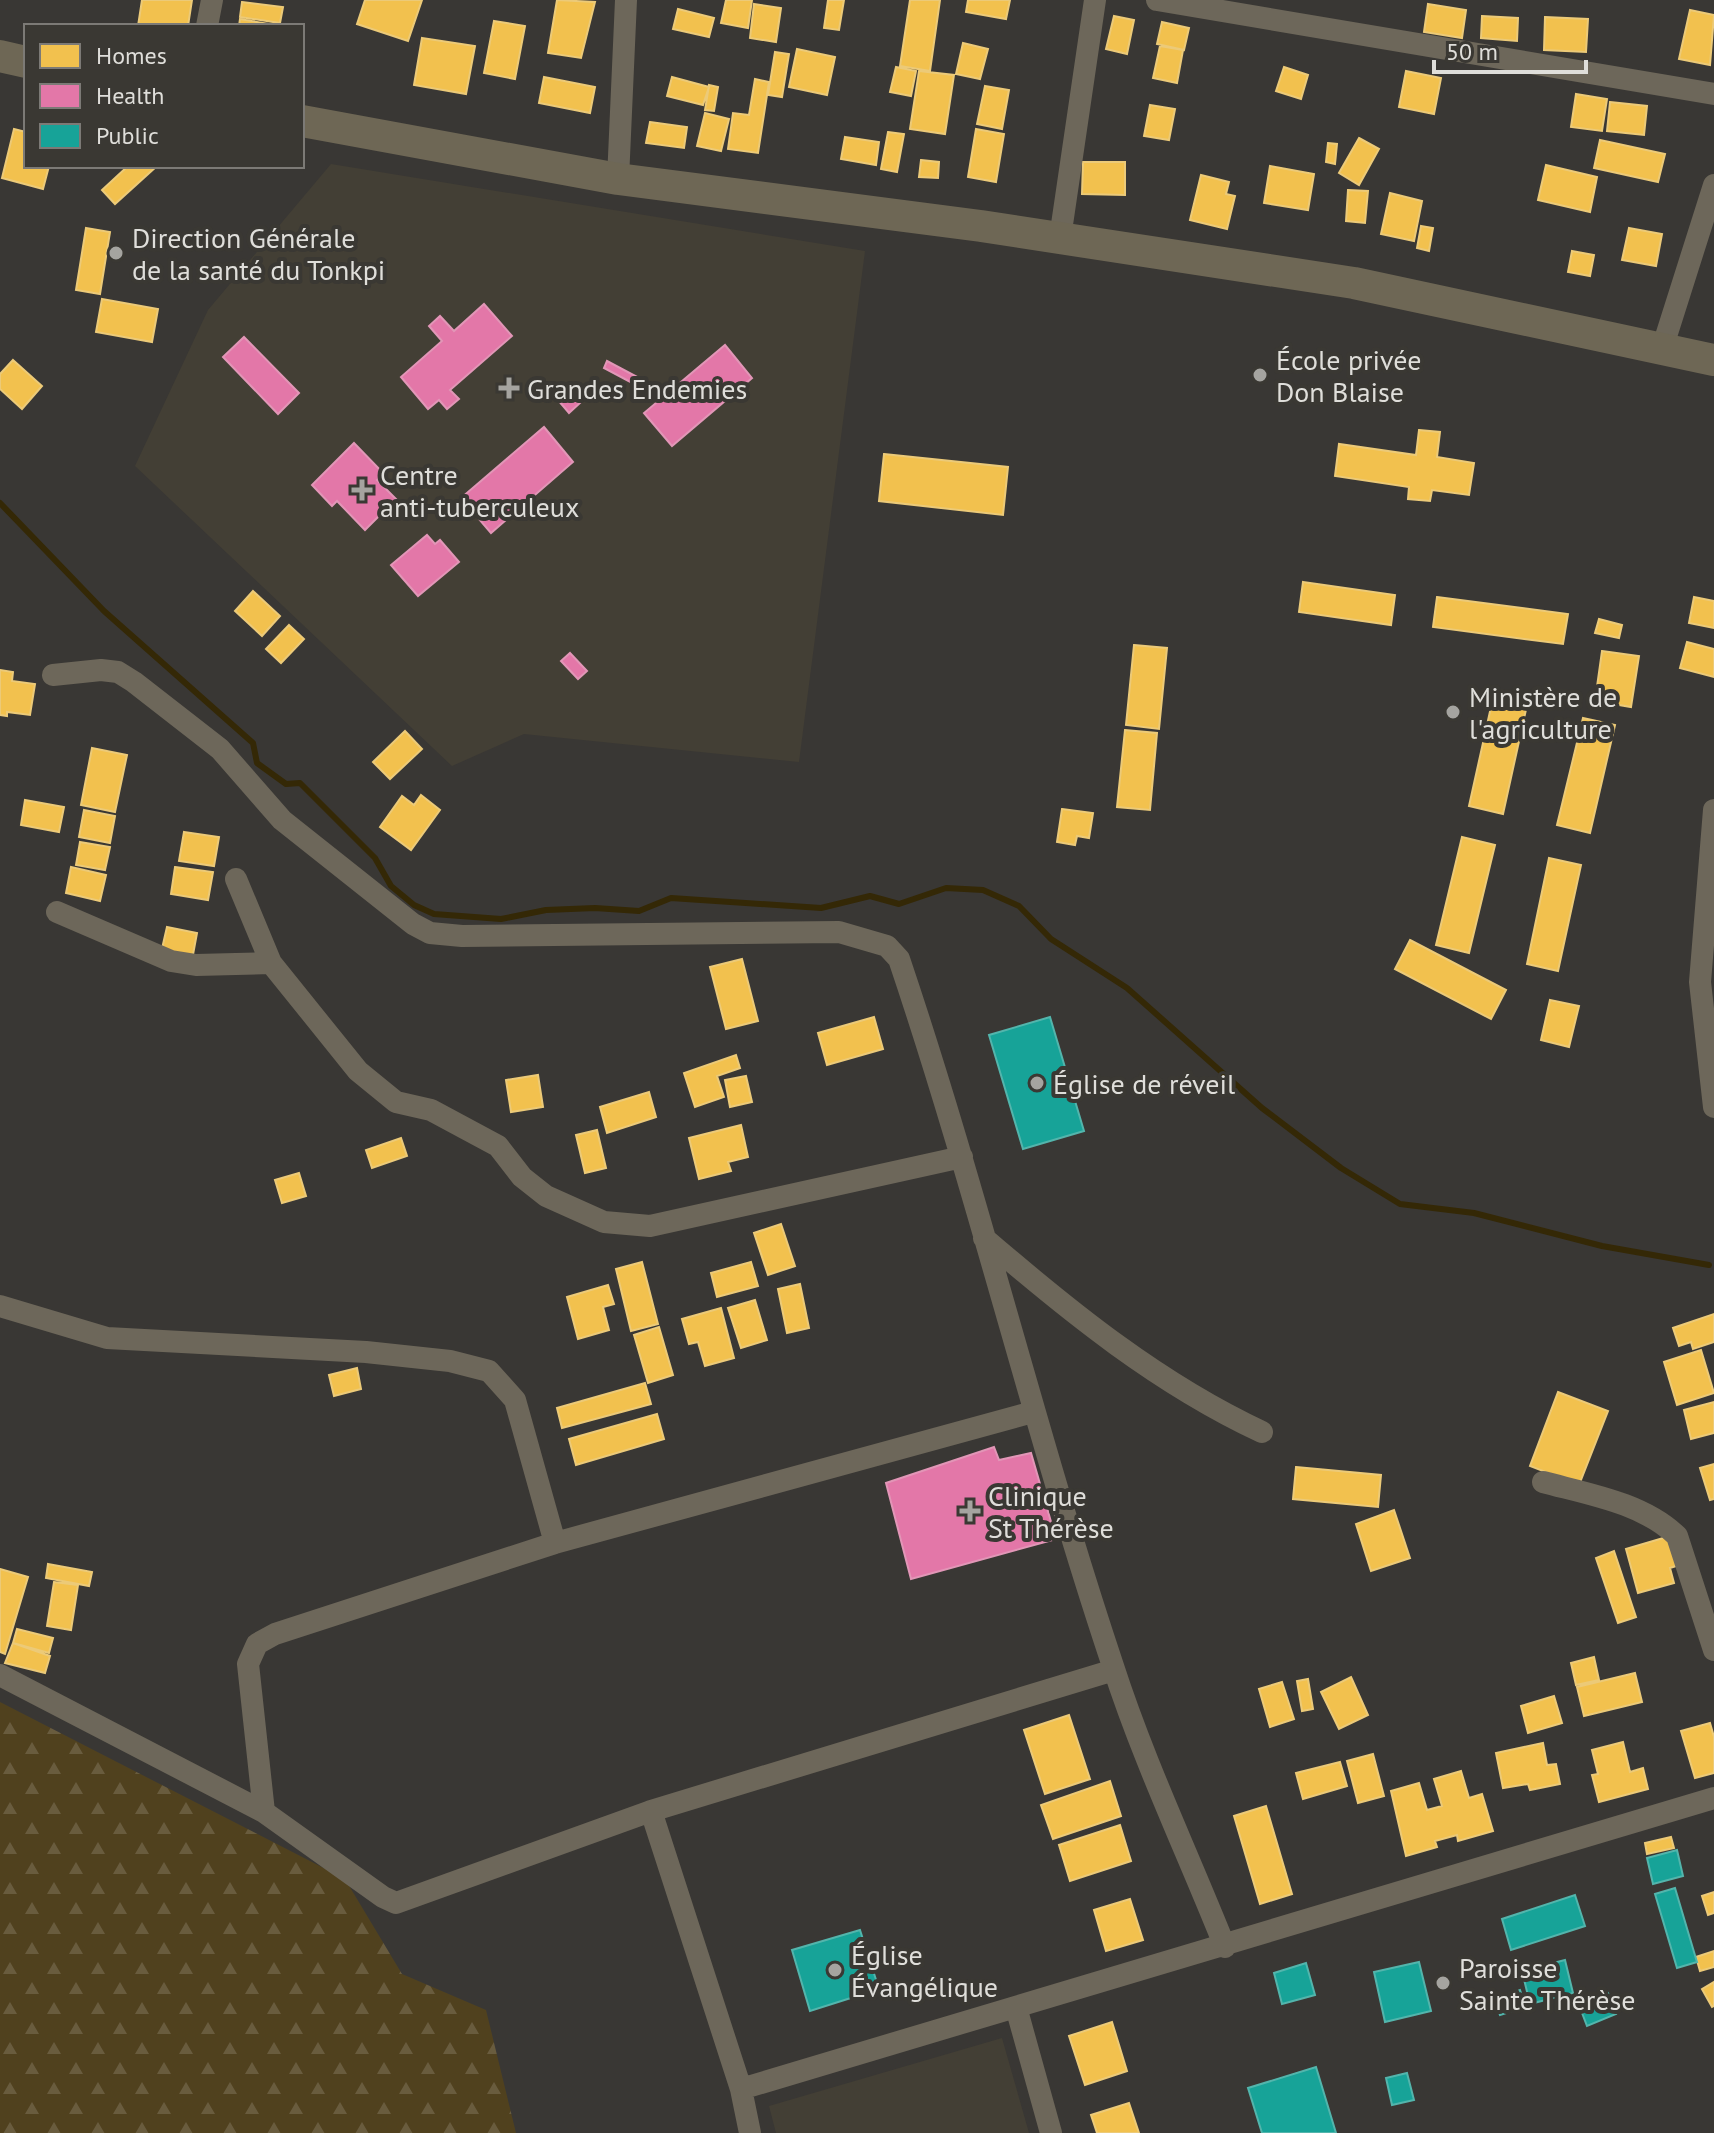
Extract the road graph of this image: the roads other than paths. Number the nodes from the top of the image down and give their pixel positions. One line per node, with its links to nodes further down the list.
1 (212, 0): 5 (street)
2 (626, 0): 10 (street)
3 (1095, 0): 12 (street)
4 (1157, 0): 8 (street)
5 (207, 24)
6 (0, 56): 7 (main road)
7 (24, 62)
8 (1714, 94)
9 (304, 121): 10 (main road)
10 (618, 179): 12 (main road)
11 (1714, 185): 13 (street)
12 (1060, 238): 13 (main road)
13 (1662, 349): 14 (main road)
14 (1714, 360)
15 (53, 675): 21 (street)
16 (1714, 810): 20 (street)
17 (236, 879): 19 (street)
18 (57, 912): 19 (street)
19 (271, 963): 21 (street)
20 (1714, 1107)
21 (962, 1157): 22 (street)
22 (984, 1238): 24 (street); 25 (street)
23 (0, 1306): 27 (street)
24 (1033, 1412): 27 (street); 29 (street)
25 (1262, 1432)
26 (1543, 1482): 28 (street)
27 (555, 1543): 33 (street)
28 (1714, 1650)
29 (1114, 1670): 32 (street); 34 (street)
30 (0, 1675): 33 (street)
31 (1714, 1798): 34 (street)
32 (651, 1811): 33 (street); 36 (street)
33 (264, 1812)
34 (1225, 1947): 35 (street)
35 (1016, 2007): 36 (street); 38 (street)
36 (741, 2089): 37 (street)
37 (750, 2133)
38 (1051, 2133)

